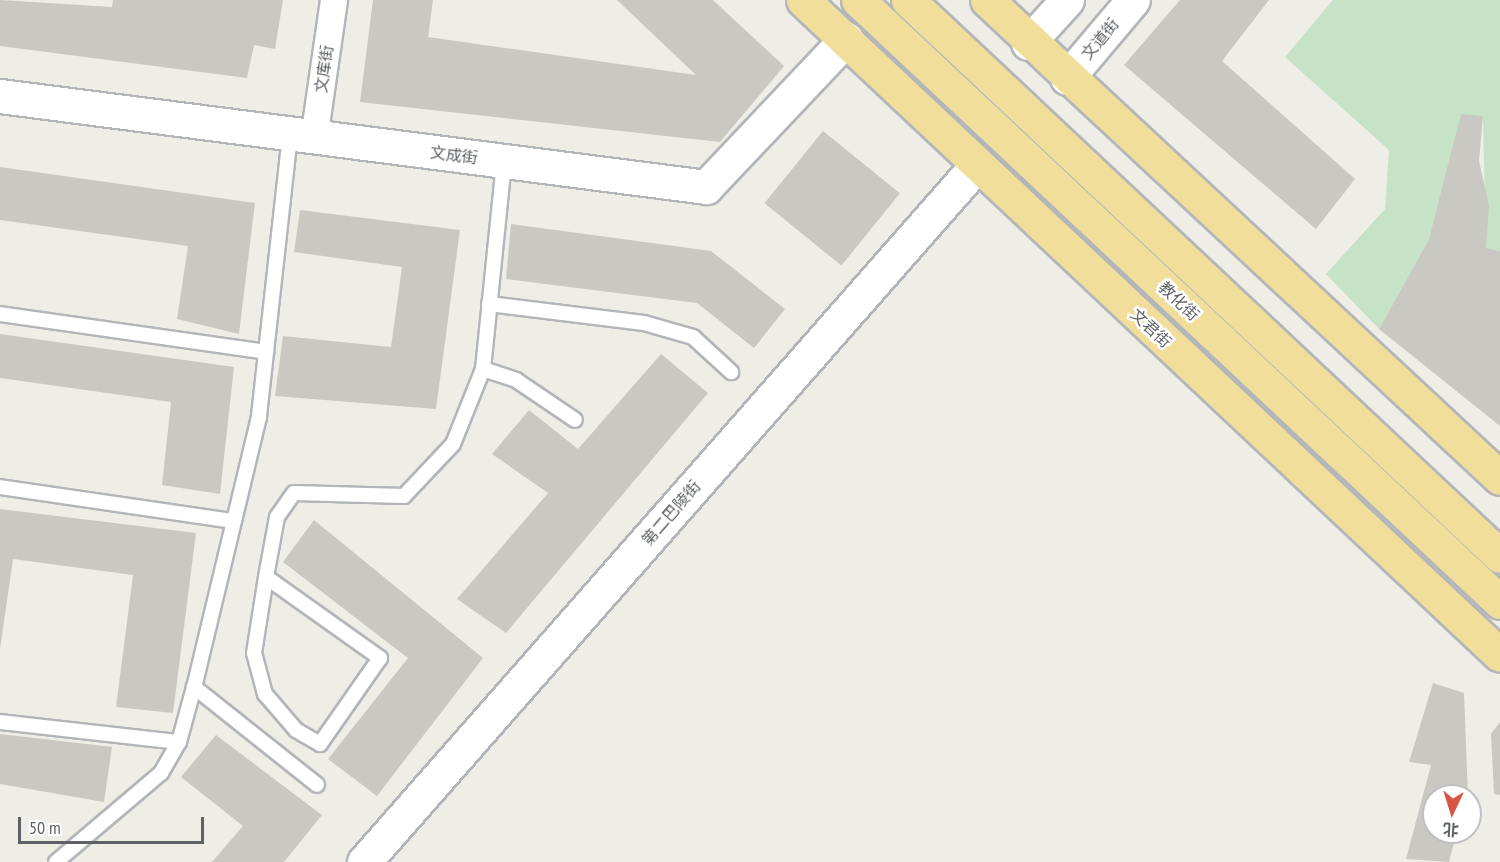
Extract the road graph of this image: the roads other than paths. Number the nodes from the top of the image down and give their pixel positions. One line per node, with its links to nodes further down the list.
1 (334, 0): 12 (street, 文库街)
2 (803, 0): 8 (highway, 文君街)
3 (858, 0): 26 (highway, 教化街)
4 (908, 0): 24 (highway, 教化街)
5 (987, 0): 9 (highway)
6 (1067, 0): 9 (street)
7 (1133, 0): 10 (street, 文道街)
8 (846, 39): 13 (street, 文成街); 14 (highway, 文君街)
9 (1029, 43): 10 (highway)
10 (1067, 78): 21 (highway)
11 (0, 96): 12 (street, 文成街)
12 (302, 137): 13 (street, 文成街); 17 (lane)
13 (504, 161): 15 (lane)
14 (977, 165): 27 (highway, 文君街); 33 (street, 第二巴陵街)
15 (489, 304): 18 (lane); 19 (lane)
16 (0, 314): 17 (lane)
17 (266, 352): 23 (lane)
18 (483, 369): 20 (lane); 25 (lane)
19 (731, 372)
20 (575, 420)
21 (1500, 478)
22 (0, 488): 23 (lane)
23 (234, 521): 28 (lane)
24 (1500, 556)
25 (266, 577): 25 (lane)
26 (1500, 602)
27 (1500, 655)
28 (194, 687): 30 (lane); 31 (lane)
29 (0, 722): 30 (lane)
30 (179, 742): 32 (lane)
31 (317, 785)
32 (56, 862)
33 (364, 862)

